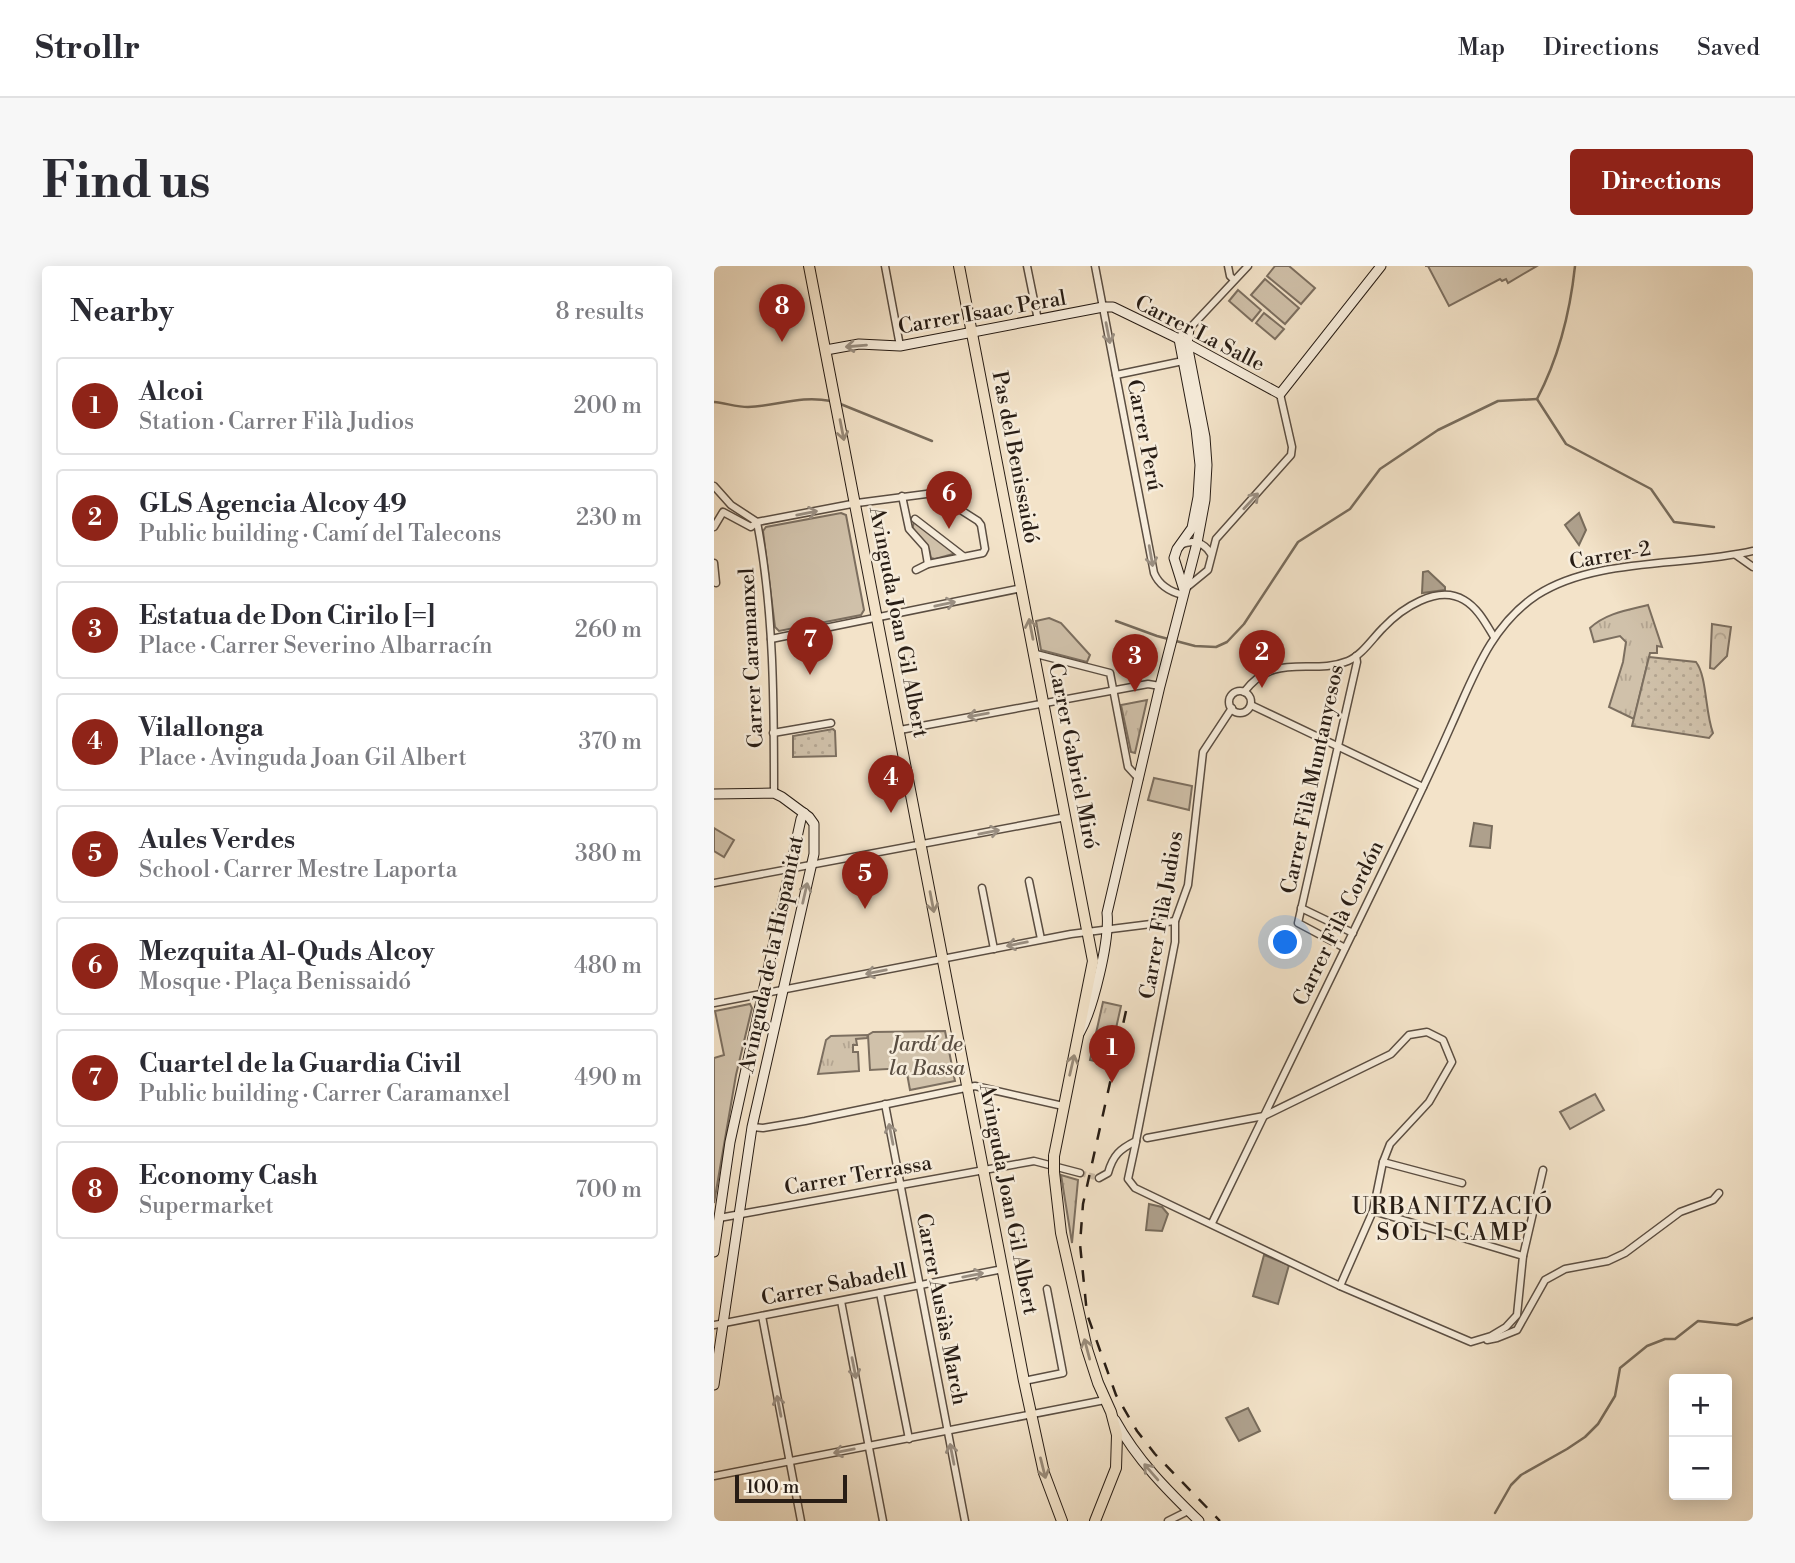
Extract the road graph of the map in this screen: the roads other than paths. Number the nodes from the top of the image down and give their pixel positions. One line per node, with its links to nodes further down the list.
1 (809, 266): 16 (main road, Avinguda Joan Gil Albert)
2 (885, 266): 15 (street)
3 (959, 266): 13 (main road, Pas del Benissaidó)
4 (1027, 266): 11 (street)
5 (1095, 266): 10 (street, Carrer Perú)
6 (1228, 266): 9 (street)
7 (1248, 266): 9 (street)
8 (1381, 266): 19 (street)
9 (1234, 281): 12 (street)
10 (1103, 307): 11 (street, Carrer Isaac Peral); 14 (street, Carrer La Salle); 18 (street, Carrer Perú, one-way to 18)
11 (1038, 320): 13 (street, Carrer Isaac Peral)
12 (1189, 329): 14 (street)
13 (972, 332): 15 (street, Carrer Isaac Peral); 40 (main road, Pas del Benissaidó)
14 (1183, 342): 17 (street); 19 (street, Carrer La Salle); 26 (street)
15 (900, 346): 16 (street, Carrer Isaac Peral, one-way to 16)
16 (827, 354): 22 (main road, Avinguda Joan Gil Albert, one-way to 22)
17 (1183, 361): 18 (street); 27 (street)
18 (1116, 375): 41 (street, Carrer Perú, one-way to 41)
19 (1280, 394): 29 (street, one-way to 19)
20 (714, 486): 24 (street)
21 (902, 496): 22 (street); 31 (street); 33 (street)
22 (857, 503): 24 (street, one-way to 22); 42 (main road, Avinguda Joan Gil Albert)
23 (915, 519): 31 (street)
24 (757, 522): 25 (street); 44 (street, Carrer Caramanxel)
25 (714, 527)
26 (1198, 538): 27 (street); 29 (street); 37 (street)
27 (1180, 545): 34 (street)
28 (1753, 551): 30 (street, Carrer-2)
29 (1210, 552): 38 (street)
30 (1736, 555): 35 (street); 43 (street, Carrer-2)
31 (963, 556): 33 (street)
32 (714, 563): 39 (street)
33 (928, 564): 36 (street)
34 (1176, 567): 37 (street); 41 (street)
35 (1753, 567)
36 (916, 570)
37 (1189, 575): 38 (street); 41 (street)
38 (1200, 575): 41 (street)
39 (714, 582)
40 (1022, 588): 42 (street, one-way to 40); 45 (main road, Carrer Gabriel Miró, one-way to 40)
41 (1183, 592): 47 (street)
42 (878, 618): 44 (street); 54 (main road, Avinguda Joan Gil Albert)
43 (1494, 637): 46 (street); 58 (street, Carrer Filà Cordón)
44 (771, 639): 55 (street, Carrer Caramanxel)
45 (1036, 654): 48 (street); 50 (main road, Carrer Gabriel Miró)
46 (1356, 656): 49 (street); 56 (street, Carrer Filà Muntanyesos)
47 (1160, 686): 48 (street); 57 (street)
48 (1113, 691): 50 (street); 57 (street)
49 (1244, 692): 51 (street); 52 (street)
50 (1045, 703): 54 (street, one-way to 54); 62 (main road, Carrer Gabriel Miró)
51 (1251, 705): 52 (street); 56 (street)
52 (1232, 708): 70 (street, Carrer Filà Judios)
53 (831, 723): 55 (street)
54 (900, 730): 63 (main road, Avinguda Joan Gil Albert)
55 (773, 733): 59 (street, Carrer Caramanxel)
56 (1338, 748): 58 (street); 69 (street, Carrer Filà Muntanyesos)
57 (1139, 779): 71 (street)
58 (1423, 787): 73 (street, Carrer Filà Cordón)
59 (774, 793): 60 (street); 61 (street)
60 (714, 794)
61 (804, 813): 64 (street, Avinguda de la Hispanitat); 65 (street, Avinguda de la Hispanitat)
62 (1066, 817): 63 (street, one-way to 62); 72 (main road, Carrer Gabriel Miró)
63 (922, 845): 64 (street); 77 (main road, Avinguda Joan Gil Albert, one-way to 77)
64 (811, 865): 65 (street); 78 (street, Avinguda de la Hispanitat, one-way to 64)
65 (791, 870): 67 (street); 79 (street, Avinguda de la Hispanitat)
66 (1029, 881): 74 (street)
67 (714, 883)
68 (982, 888): 76 (street)
69 (1301, 908): 73 (street, Carrer Filà Muntanyesos); 75 (street, Carrer Filà Muntanyesos)
70 (1175, 921): 71 (street); 87 (street, Carrer Filà Judios)
71 (1109, 929): 72 (street); 81 (street)
72 (1089, 931): 74 (street); 81 (main road, Carrer Gabriel Miró)
73 (1353, 933): 75 (street, Carrer Filà Cordón)
74 (1041, 939): 76 (street, one-way to 76)
75 (1345, 948): 85 (street, Carrer Filà Cordón)
76 (994, 949): 77 (street)
77 (943, 959): 78 (street, one-way to 78); 82 (main road, Avinguda Joan Gil Albert)
78 (783, 990): 79 (street); 86 (street, Avinguda de la Hispanitat)
79 (763, 994): 80 (street); 98 (street, Avinguda de la Hispanitat)
80 (714, 1003)
81 (1080, 1034): 84 (main road, Carrer Gabriel Miró, one-way to 81)
82 (968, 1088): 83 (street); 84 (street); 89 (main road, Avinguda Joan Gil Albert)
83 (885, 1104): 86 (street); 94 (street, Carrer Ausiàs March, one-way to 83)
84 (1063, 1106): 113 (main road, Carrer Gabriel Miró, one-way to 84, bridge)
85 (1264, 1116): 87 (street); 88 (street); 99 (street, Carrer Filà Cordón)
86 (752, 1127): 97 (street, Avinguda de la Hispanitat)
87 (1137, 1139): 92 (street); 99 (street, Carrer Filà Judios)
88 (1383, 1162): 93 (street); 96 (street)
89 (984, 1170): 91 (street, Carrer Terrassa); 94 (street, Carrer Terrassa); 102 (main road, Avinguda Joan Gil Albert)
90 (1543, 1170): 101 (street)
91 (1080, 1173)
92 (1099, 1178)
93 (1462, 1183)
94 (901, 1186): 97 (street, Carrer Terrassa); 103 (street, Carrer Ausiàs March)
95 (1719, 1194): 110 (street)
96 (1373, 1211): 101 (street); 104 (street)
97 (739, 1215): 98 (street, Carrer Terrassa); 109 (street, Avinguda de la Hispanitat)
98 (716, 1219): 100 (street, Avinguda de la Hispanitat)
99 (1212, 1223): 104 (street)
100 (714, 1252)
101 (1523, 1256): 110 (street)
102 (1003, 1269): 103 (street, Carrer Sabadell, one-way to 102); 111 (main road, Avinguda Joan Gil Albert)
103 (920, 1285): 106 (street, Carrer Sabadell); 116 (street, Carrer Ausiàs March)
104 (1339, 1286): 110 (street)
105 (1047, 1289): 111 (street)
106 (880, 1293): 107 (street, Carrer Sabadell); 117 (street)
107 (841, 1301): 108 (street, Carrer Sabadell); 118 (street, one-way to 118)
108 (762, 1316): 109 (street, Carrer Sabadell); 119 (street, one-way to 108)
109 (719, 1324): 112 (street, Avinguda de la Hispanitat)
110 (1471, 1342)
111 (1024, 1381): 115 (main road, Avinguda Joan Gil Albert)
112 (714, 1385)
113 (1105, 1401): 114 (main road, Carrer Gabriel Miró); 115 (street)
114 (1111, 1412): 121 (street, one-way to 114); 126 (main road, Carrer Gabriel Miró)
115 (1031, 1416): 116 (street); 122 (main road, Avinguda Joan Gil Albert, one-way to 122)
116 (947, 1432): 117 (street); 125 (street, Carrer Ausiàs March, one-way to 116)
117 (909, 1439): 118 (street)
118 (869, 1446): 119 (street, one-way to 119); 124 (street)
119 (790, 1461): 120 (street); 123 (street)
120 (714, 1476)
121 (1188, 1511): 127 (street); 128 (street)
122 (1062, 1520)
123 (802, 1521)
124 (883, 1521)
125 (965, 1521)
126 (1095, 1521)
127 (1168, 1521)
128 (1199, 1521)

